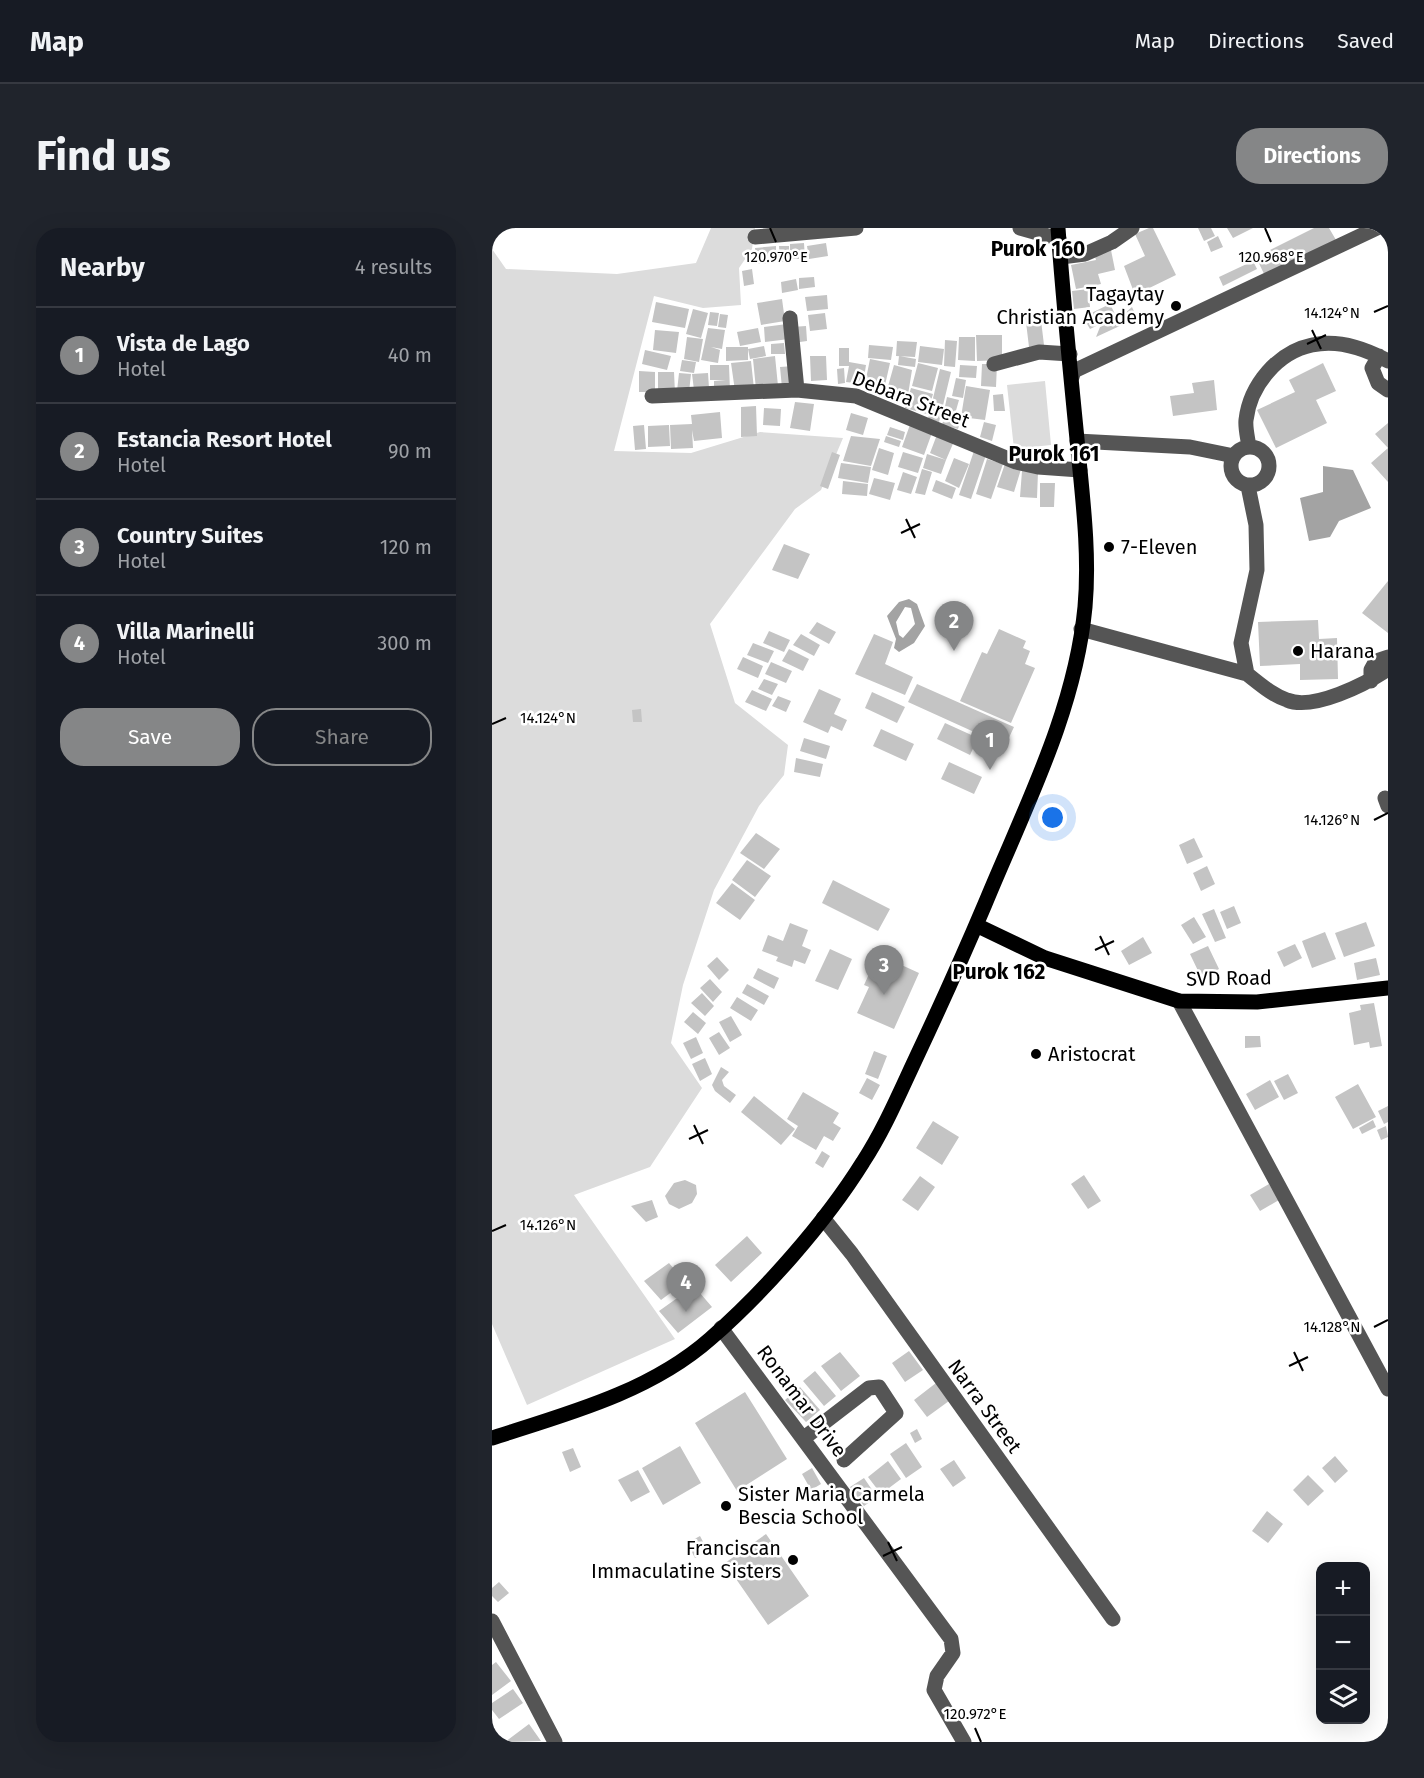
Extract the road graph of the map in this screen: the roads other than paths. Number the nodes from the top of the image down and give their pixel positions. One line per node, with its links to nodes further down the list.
1 (848, 228): 2 (street); 6 (street)
2 (856, 228)
3 (1020, 228): 7 (street)
4 (1132, 228): 9 (street)
5 (1377, 228): 14 (street)
6 (806, 230): 8 (street)
7 (1058, 234): 9 (main road)
8 (755, 237)
9 (1061, 257): 11 (main road)
10 (790, 318): 15 (street)
11 (1070, 354): 13 (street); 14 (main road)
12 (1383, 358): 16 (street); 19 (street)
13 (994, 364)
14 (1072, 377): 18 (main road)
15 (797, 390): 17 (street, Debara Street); 21 (street, Debara Street)
16 (1388, 390)
17 (652, 396)
18 (1077, 441): 20 (street); 21 (main road)
19 (1249, 447): 20 (street); 22 (street)
20 (1234, 456): 22 (street)
21 (1080, 470): 23 (main road)
22 (1248, 486): 26 (street)
23 (1081, 629): 26 (street); 28 (main road)
24 (1388, 657): 27 (street)
25 (1388, 669): 27 (street)
26 (1247, 674): 27 (street)
27 (1371, 681)
28 (976, 925): 30 (main road, SVD Road); 31 (main road)
29 (1388, 988): 30 (main road, SVD Road)
30 (1179, 1001): 33 (street)
31 (823, 1218): 32 (main road); 37 (street, Narra Street)
32 (721, 1328): 34 (main road); 35 (street, Ronamar Drive)
33 (1388, 1389)
34 (492, 1438)
35 (804, 1438): 36 (street); 40 (street, Ronamar Drive)
36 (844, 1460)
37 (1113, 1619)
38 (493, 1627): 39 (street)
39 (555, 1742)
40 (964, 1742)

